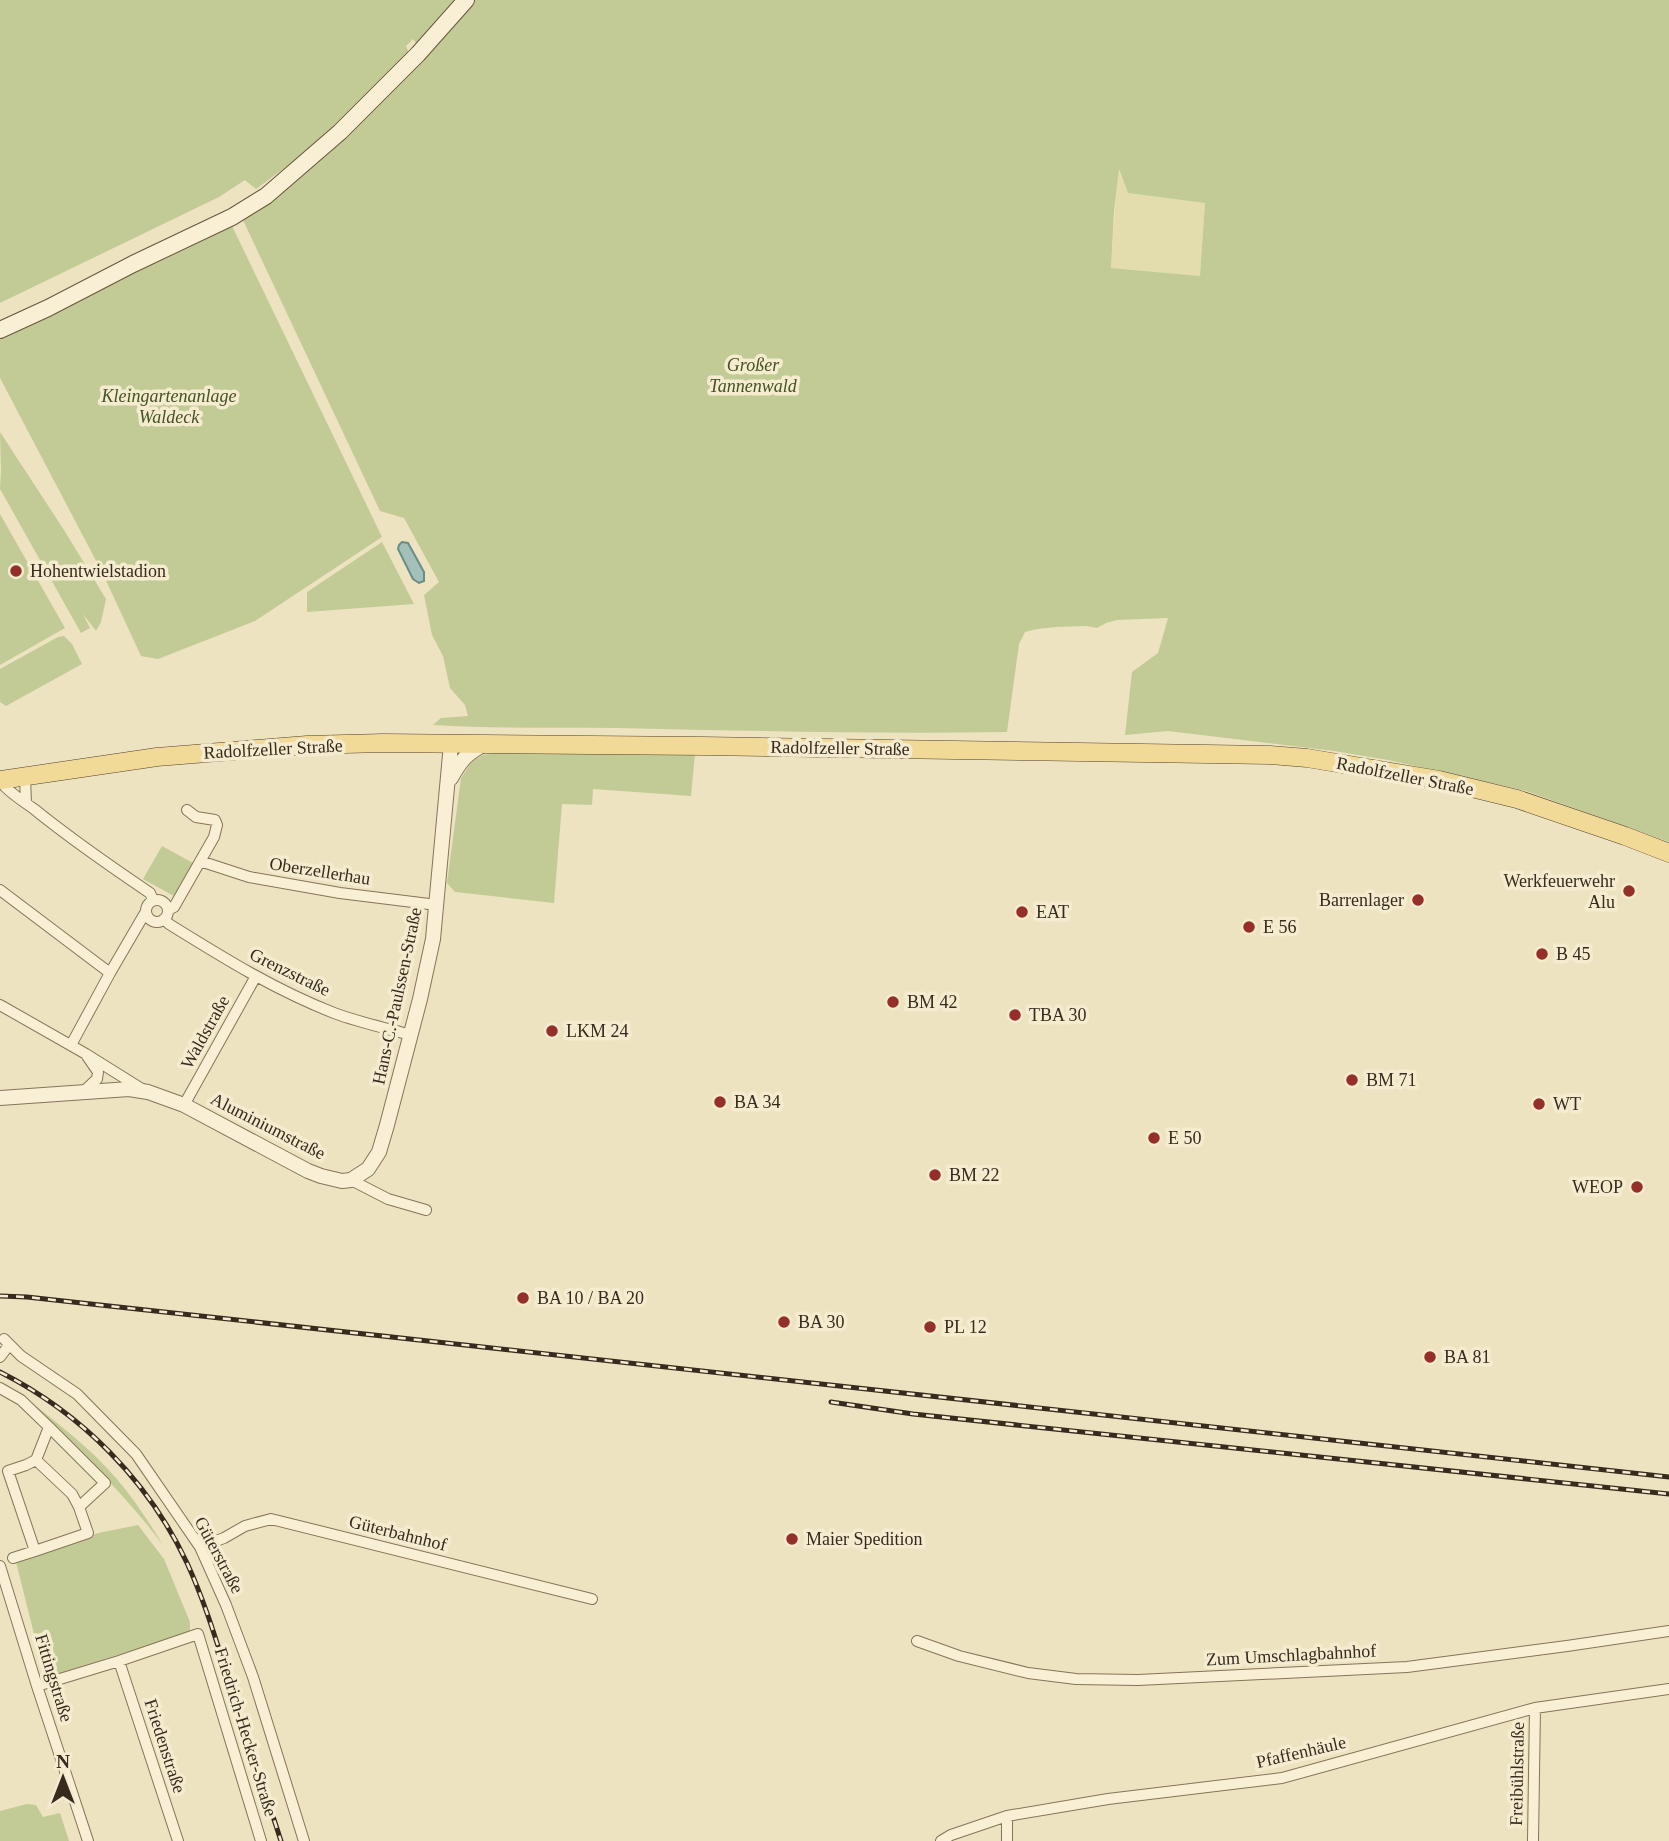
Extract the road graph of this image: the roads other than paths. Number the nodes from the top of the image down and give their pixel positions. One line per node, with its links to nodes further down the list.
1 (466, 0): 2 (main road)
2 (0, 330)
3 (451, 744): 4 (main road, Radolfzeller Straße); 5 (main road, Radolfzeller Straße); 7 (street, Hans-C.-Paulssen-Straße)
4 (485, 744): 7 (street); 10 (main road, Radolfzeller Straße)
5 (25, 777): 6 (main road, Radolfzeller Straße); 8 (street)
6 (0, 781): 8 (street)
7 (449, 783): 14 (street, Hans-C.-Paulssen-Straße)
8 (26, 803): 13 (street)
9 (187, 810): 11 (street)
10 (1669, 853)
11 (200, 861): 14 (street, Oberzellerhau); 16 (street)
12 (4, 893): 17 (street)
13 (153, 900): 15 (street); 16 (street)
14 (437, 905): 20 (street, Hans-C.-Paulssen-Straße)
15 (145, 913): 16 (street); 17 (street)
16 (166, 914): 18 (street, Grenzstraße)
17 (110, 973): 21 (street)
18 (256, 976): 20 (street, Grenzstraße); 27 (street, Waldstraße)
19 (0, 1004): 21 (street, Aluminiumstraße)
20 (411, 1035): 28 (street, Hans-C.-Paulssen-Straße)
21 (71, 1045): 22 (street, Aluminiumstraße)
22 (86, 1054): 23 (street, Aluminiumstraße); 24 (street); 25 (street, Aluminiumstraße)
23 (129, 1089): 24 (street); 25 (street, Aluminiumstraße)
24 (82, 1093): 26 (street)
25 (148, 1093): 27 (street, Aluminiumstraße)
26 (0, 1098)
27 (184, 1105): 28 (street, Aluminiumstraße)
28 (351, 1180): 29 (street)
29 (426, 1210)
30 (0, 1357): 35 (street, Güterstraße)
31 (0, 1388): 32 (street)
32 (49, 1427): 33 (street); 34 (street)
33 (36, 1460): 34 (street); 36 (street)
34 (79, 1507): 36 (street)
35 (200, 1547): 39 (street, Güterbahnhof); 50 (street, Güterstraße)
36 (35, 1551): 37 (street)
37 (13, 1558)
38 (0, 1566): 43 (street, Fittingstraße)
39 (592, 1600)
40 (1669, 1631): 41 (street, Zum Umschlagbahnhof)
41 (917, 1641)
42 (119, 1661): 43 (street); 48 (street, Friedenstraße); 49 (street, Friedrich-Hecker-Straße)
43 (37, 1686): 47 (street, Fittingstraße)
44 (1669, 1689): 45 (street, Pfaffenhäule)
45 (1535, 1708): 46 (street, Pfaffenhäule); 53 (street, Freibühlstraße)
46 (1007, 1816): 51 (street, Pfaffenhäule); 52 (street)
47 (88, 1841)
48 (178, 1841)
49 (261, 1841)
50 (304, 1841)
51 (941, 1841)
52 (1007, 1841)
53 (1533, 1841)

